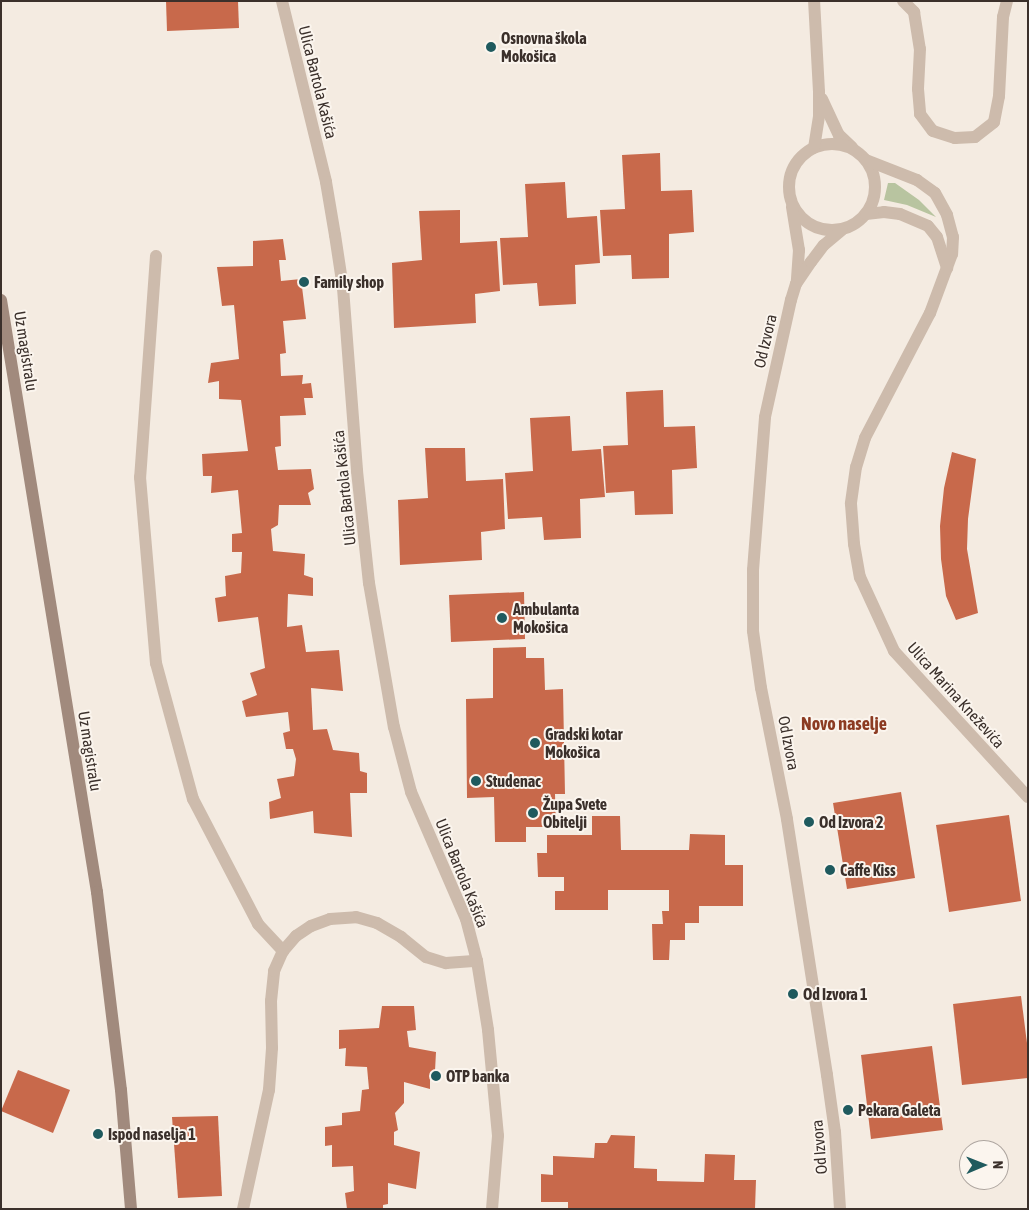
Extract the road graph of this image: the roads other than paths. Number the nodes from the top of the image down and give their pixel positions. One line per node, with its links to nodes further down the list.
1 (282, 1): 18 (street, Ulica Bartola Kašića)
2 (814, 1): 5 (street)
3 (903, 1): 4 (street)
4 (1008, 1)
5 (819, 92): 6 (street); 7 (street)
6 (814, 148): 7 (street); 9 (street)
7 (856, 150): 8 (street)
8 (866, 160): 10 (street); 13 (street, Ulica Marina Kneževića)
9 (791, 201): 11 (street); 14 (street, Od Izvora)
10 (866, 214): 11 (street); 13 (street)
11 (842, 230): 14 (street, Od Izvora)
12 (156, 256): 17 (street)
13 (948, 270): 16 (street, Ulica Marina Kneževića)
14 (796, 284): 22 (street, Od Izvora)
15 (1, 300): 19 (main road, Uz magistralu)
16 (1028, 797)
17 (283, 951): 18 (street); 20 (street)
18 (477, 961): 21 (street, Ulica Bartola Kašića)
19 (131, 1209)
20 (243, 1209)
21 (492, 1209)
22 (840, 1209)

